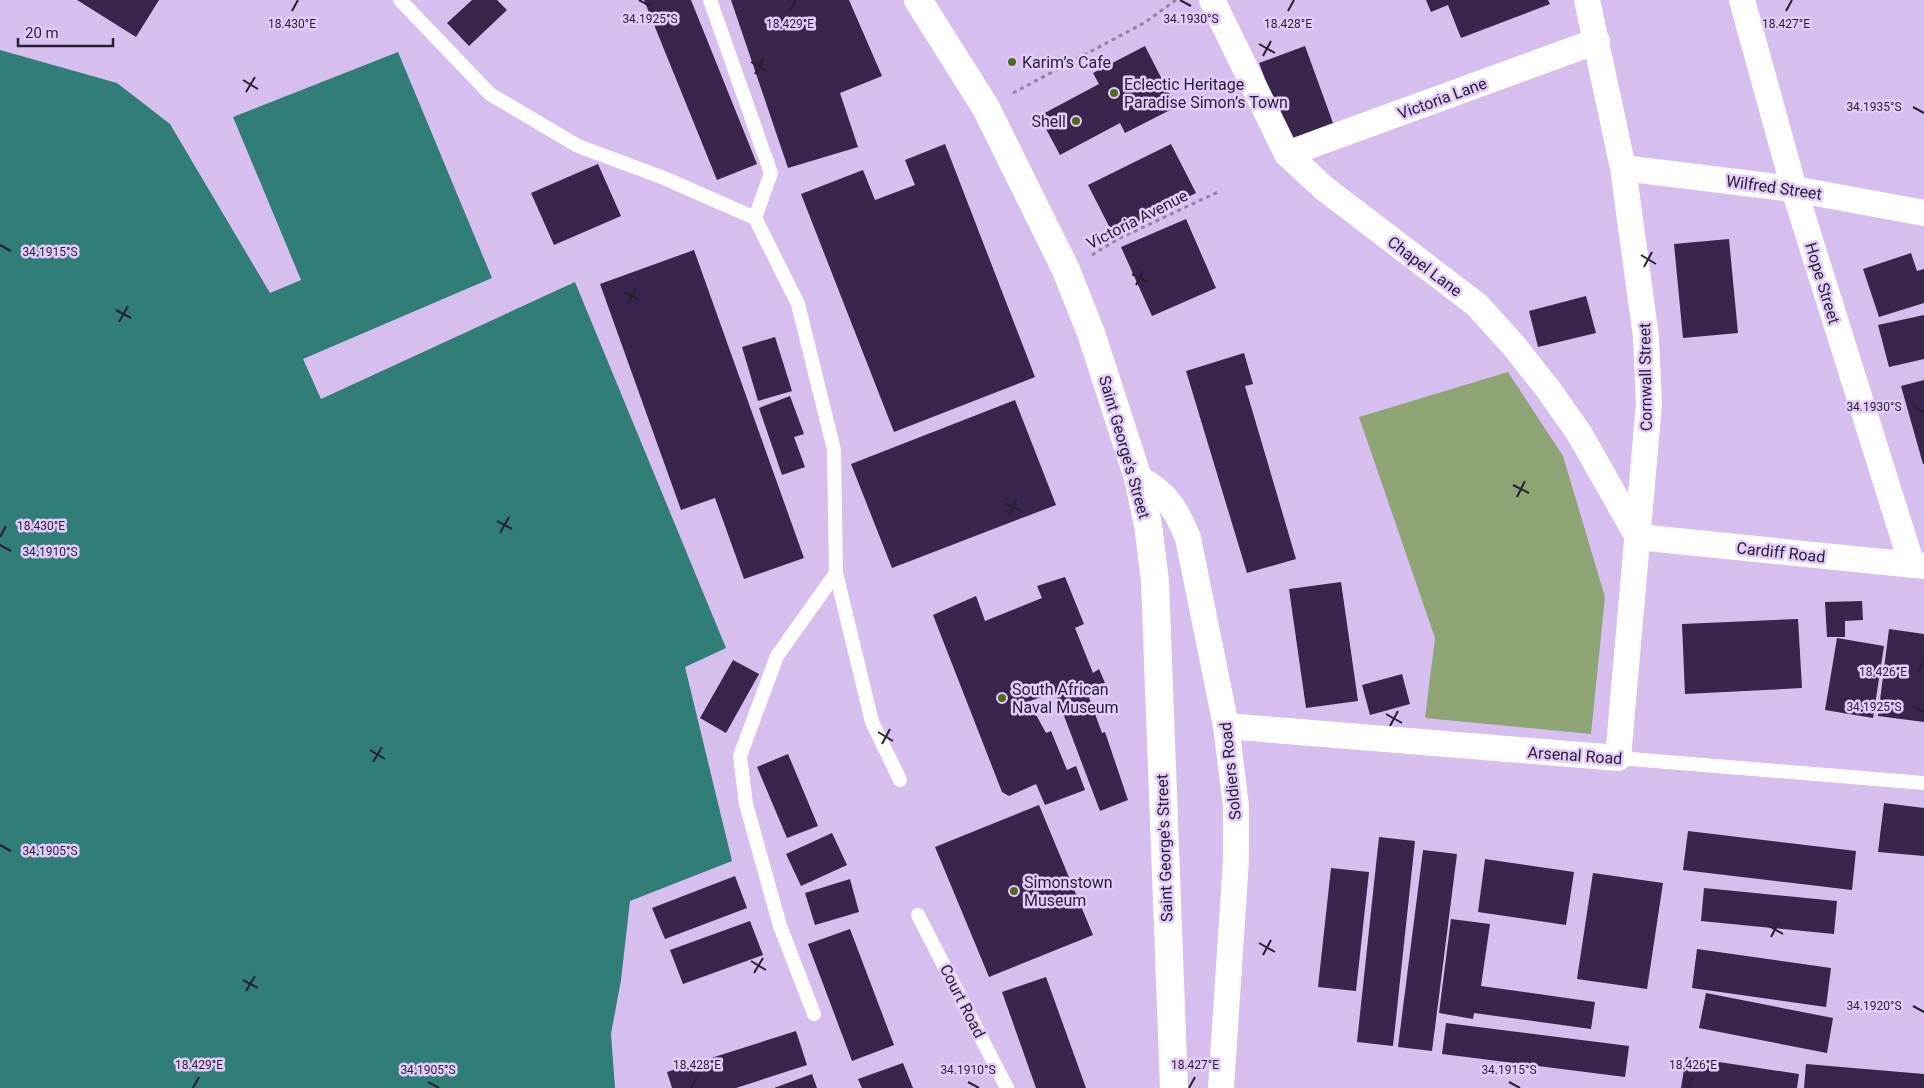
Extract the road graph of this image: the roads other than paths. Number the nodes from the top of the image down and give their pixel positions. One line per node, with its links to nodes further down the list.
1 (400, 0): 12 (lane)
2 (710, 0): 12 (lane)
3 (918, 0): 13 (main road, Saint George's Street)
4 (1212, 0): 8 (street, Chapel Lane)
5 (1587, 0): 7 (street, Cornwall Street)
6 (1742, 0): 10 (street, Hope Street)
7 (1597, 41): 8 (street, Victoria Lane); 9 (street, Cornwall Street)
8 (1287, 154): 14 (street, Chapel Lane)
9 (1623, 168): 10 (street, Wilfred Street); 14 (street, Cornwall Street)
10 (1794, 189): 11 (street, Wilfred Street); 15 (street, Hope Street)
11 (1924, 213)
12 (755, 218): 16 (lane)
13 (1138, 478): 17 (street, Soldiers Road); 24 (main road, Saint George's Street)
14 (1638, 537): 15 (street, Cardiff Road); 18 (street, Cornwall Street)
15 (1918, 565)
16 (836, 573): 19 (lane); 22 (lane)
17 (1226, 726): 18 (street, Arsenal Road); 25 (street, Soldiers Road)
18 (1618, 758): 20 (lane, Arsenal Road)
19 (900, 780)
20 (1924, 783)
21 (918, 915): 23 (lane, Court Road)
22 (814, 1014)
23 (1006, 1088)
24 (1174, 1088)
25 (1221, 1088)

